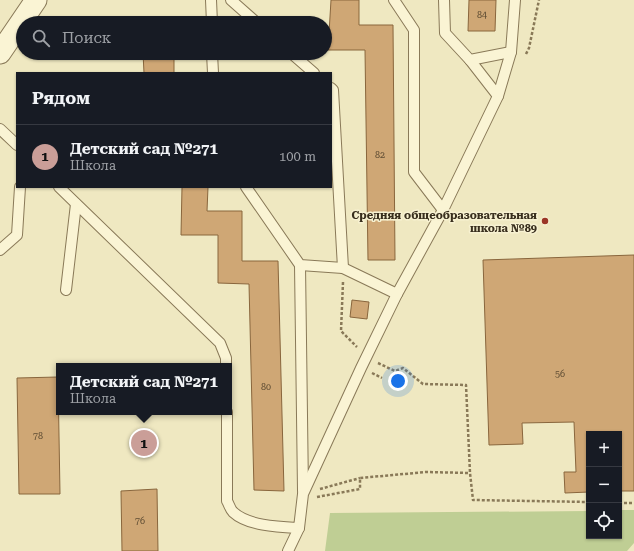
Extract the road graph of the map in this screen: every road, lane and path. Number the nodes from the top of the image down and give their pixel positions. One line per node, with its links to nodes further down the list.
1 (36, 0): 7 (street)
2 (211, 0): 8 (lane)
3 (231, 0): 9 (lane)
4 (394, 0): 26 (lane)
5 (444, 0): 15 (lane)
6 (515, 0): 11 (lane)
7 (25, 16)
8 (212, 16)
9 (249, 16)
10 (16, 29): 12 (street)
11 (511, 52): 15 (lane); 19 (lane)
12 (0, 53)
13 (212, 60): 16 (lane)
14 (299, 60): 17 (lane)
15 (470, 60): 19 (lane)
16 (212, 72)
17 (313, 72)
18 (332, 89): 29 (lane)
19 (498, 96): 26 (lane)
20 (0, 129): 21 (lane)
21 (16, 144)
22 (20, 188): 27 (lane)
23 (60, 188): 25 (lane)
24 (247, 188): 28 (lane)
25 (76, 204): 30 (lane); 32 (lane)
26 (443, 210): 31 (lane)
27 (0, 250)
28 (300, 265): 29 (lane); 37 (lane)
29 (343, 268): 31 (lane)
30 (66, 290)
31 (397, 294): 37 (lane)
32 (226, 363)
33 (423, 384): 35 (path)
34 (226, 415): 41 (lane)
35 (470, 473): 36 (path); 38 (path)
36 (360, 478): 37 (path); 37 (path)
37 (308, 496): 41 (lane)
38 (586, 502)
39 (622, 503): 40 (path)
40 (634, 503)
41 (299, 528): 42 (lane)
42 (288, 551)

